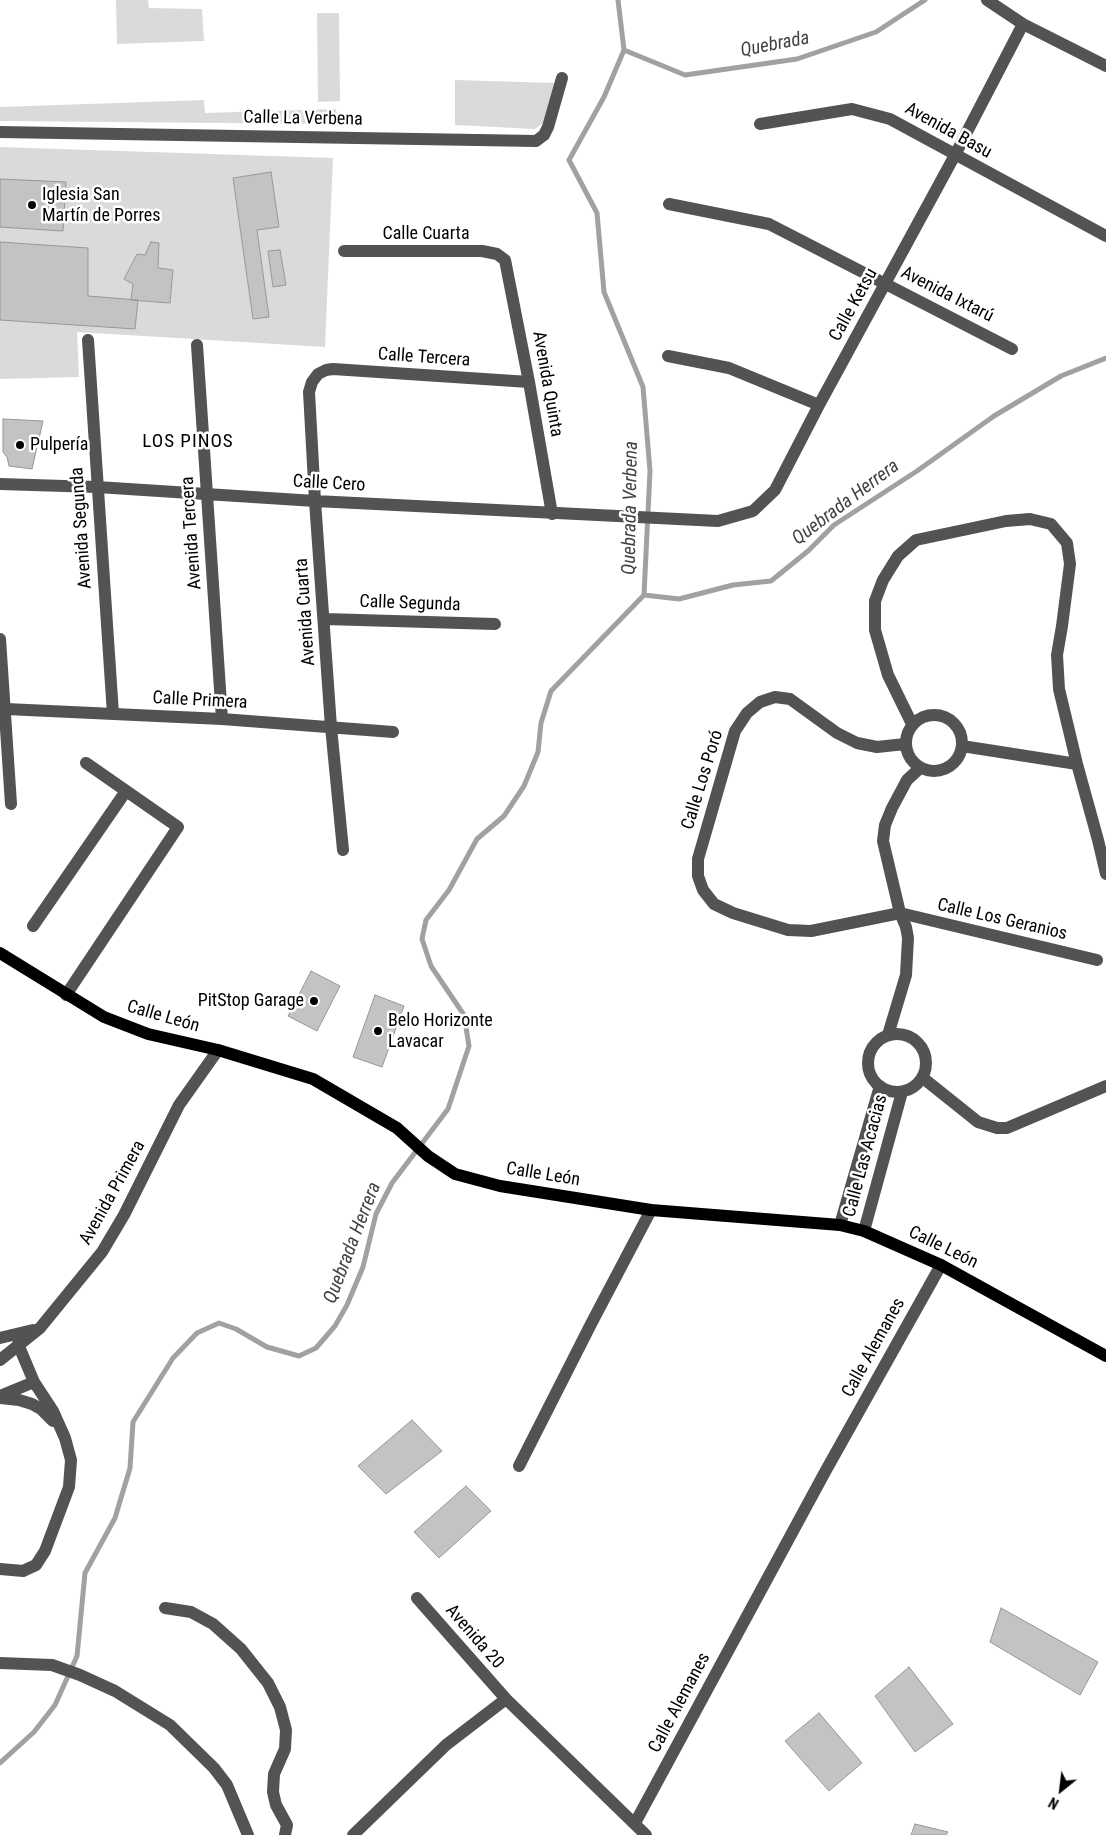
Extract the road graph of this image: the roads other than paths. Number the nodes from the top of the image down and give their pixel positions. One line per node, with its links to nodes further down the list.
1 (987, 0): 2 (street)
2 (1023, 24): 3 (street); 7 (street, Calle Ketsu)
3 (1106, 66)
4 (562, 78): 6 (street, Calle La Verbena)
5 (760, 124): 7 (street, Avenida Basu)
6 (0, 132)
7 (955, 155): 9 (street, Avenida Basu); 12 (street, Calle Ketsu)
8 (669, 204): 12 (street, Avenida Ixtarú)
9 (1106, 236)
10 (344, 251): 11 (street, Calle Cuarta)
11 (505, 260): 18 (street, Avenida Quinta)
12 (886, 284): 15 (street, Avenida Ixtarú); 19 (street, Calle Ketsu)
13 (88, 340): 21 (street, Avenida Segunda)
14 (197, 345): 22 (street, Avenida Tercera)
15 (1012, 349)
16 (668, 356): 19 (street)
17 (318, 374): 18 (street, Calle Tercera); 23 (street, Avenida Cuarta)
18 (529, 382): 24 (street, Avenida Quinta)
19 (819, 405): 25 (street, Calle Ketsu)
20 (0, 484): 21 (street, Calle Cero)
21 (97, 487): 22 (street, Calle Cero); 30 (street, Avenida Segunda)
22 (207, 495): 23 (street, Calle Cero); 31 (street, Avenida Tercera)
23 (315, 501): 24 (street, Calle Cero); 26 (street, Avenida Cuarta)
24 (552, 514): 25 (street, Calle Cero)
25 (657, 518)
26 (325, 619): 27 (street, Calle Segunda); 33 (street, Avenida Cuarta)
27 (495, 624)
28 (0, 639): 29 (street)
29 (6, 709): 30 (street, Calle Primera); 41 (street)
30 (113, 714): 31 (street, Calle Primera)
31 (222, 719): 33 (street, Calle Primera)
32 (912, 724): 35 (street); 36 (street); 38 (street)
33 (331, 727): 34 (street, Calle Primera); 42 (street, Avenida Cuarta)
34 (393, 732)
35 (905, 744): 39 (street); 44 (street, Calle Los Poró)
36 (962, 746): 38 (street); 39 (street)
37 (86, 764): 40 (street)
38 (1077, 764): 43 (street)
39 (920, 768): 44 (street, Calle Las Acacias)
40 (126, 791): 45 (street); 48 (street)
41 (11, 804)
42 (343, 850)
43 (1106, 874)
44 (900, 913): 47 (street, Calle Los Geranios); 49 (street, Calle Las Acacias)
45 (33, 926)
46 (0, 953): 48 (main road, Calle León)
47 (1097, 960)
48 (66, 995): 50 (main road, Calle León)
49 (888, 1034): 51 (street); 52 (street, Calle Las Acacias)
50 (218, 1050): 55 (main road, Calle León); 59 (street, Avenida Primera)
51 (922, 1078): 53 (street); 54 (street, Calle Las Acacias)
52 (880, 1086): 54 (street, Calle Las Acacias); 56 (street, Calle Las Acacias)
53 (1106, 1086)
54 (902, 1092): 57 (street, Calle Las Acacias)
55 (651, 1210): 56 (main road, Calle León); 67 (street)
56 (840, 1225): 57 (main road, Calle León)
57 (864, 1230): 58 (main road, Calle León)
58 (941, 1265): 62 (main road, Calle León); 73 (street, Calle Alemanes)
59 (40, 1328): 60 (street); 61 (street, Avenida Primera)
60 (0, 1338)
61 (18, 1344): 63 (street, Avenida Primera); 64 (street)
62 (1106, 1356)
63 (0, 1360)
64 (34, 1382): 65 (street); 66 (street)
65 (0, 1397): 66 (street)
66 (63, 1434): 68 (street)
67 (519, 1466)
68 (0, 1569)
69 (417, 1598): 72 (street, Avenida 20)
70 (165, 1608): 75 (street)
71 (0, 1663): 74 (street)
72 (506, 1699): 73 (street); 76 (street)
73 (635, 1823): 77 (street)
74 (248, 1835)
75 (285, 1835)
76 (354, 1835)
77 (646, 1835)

